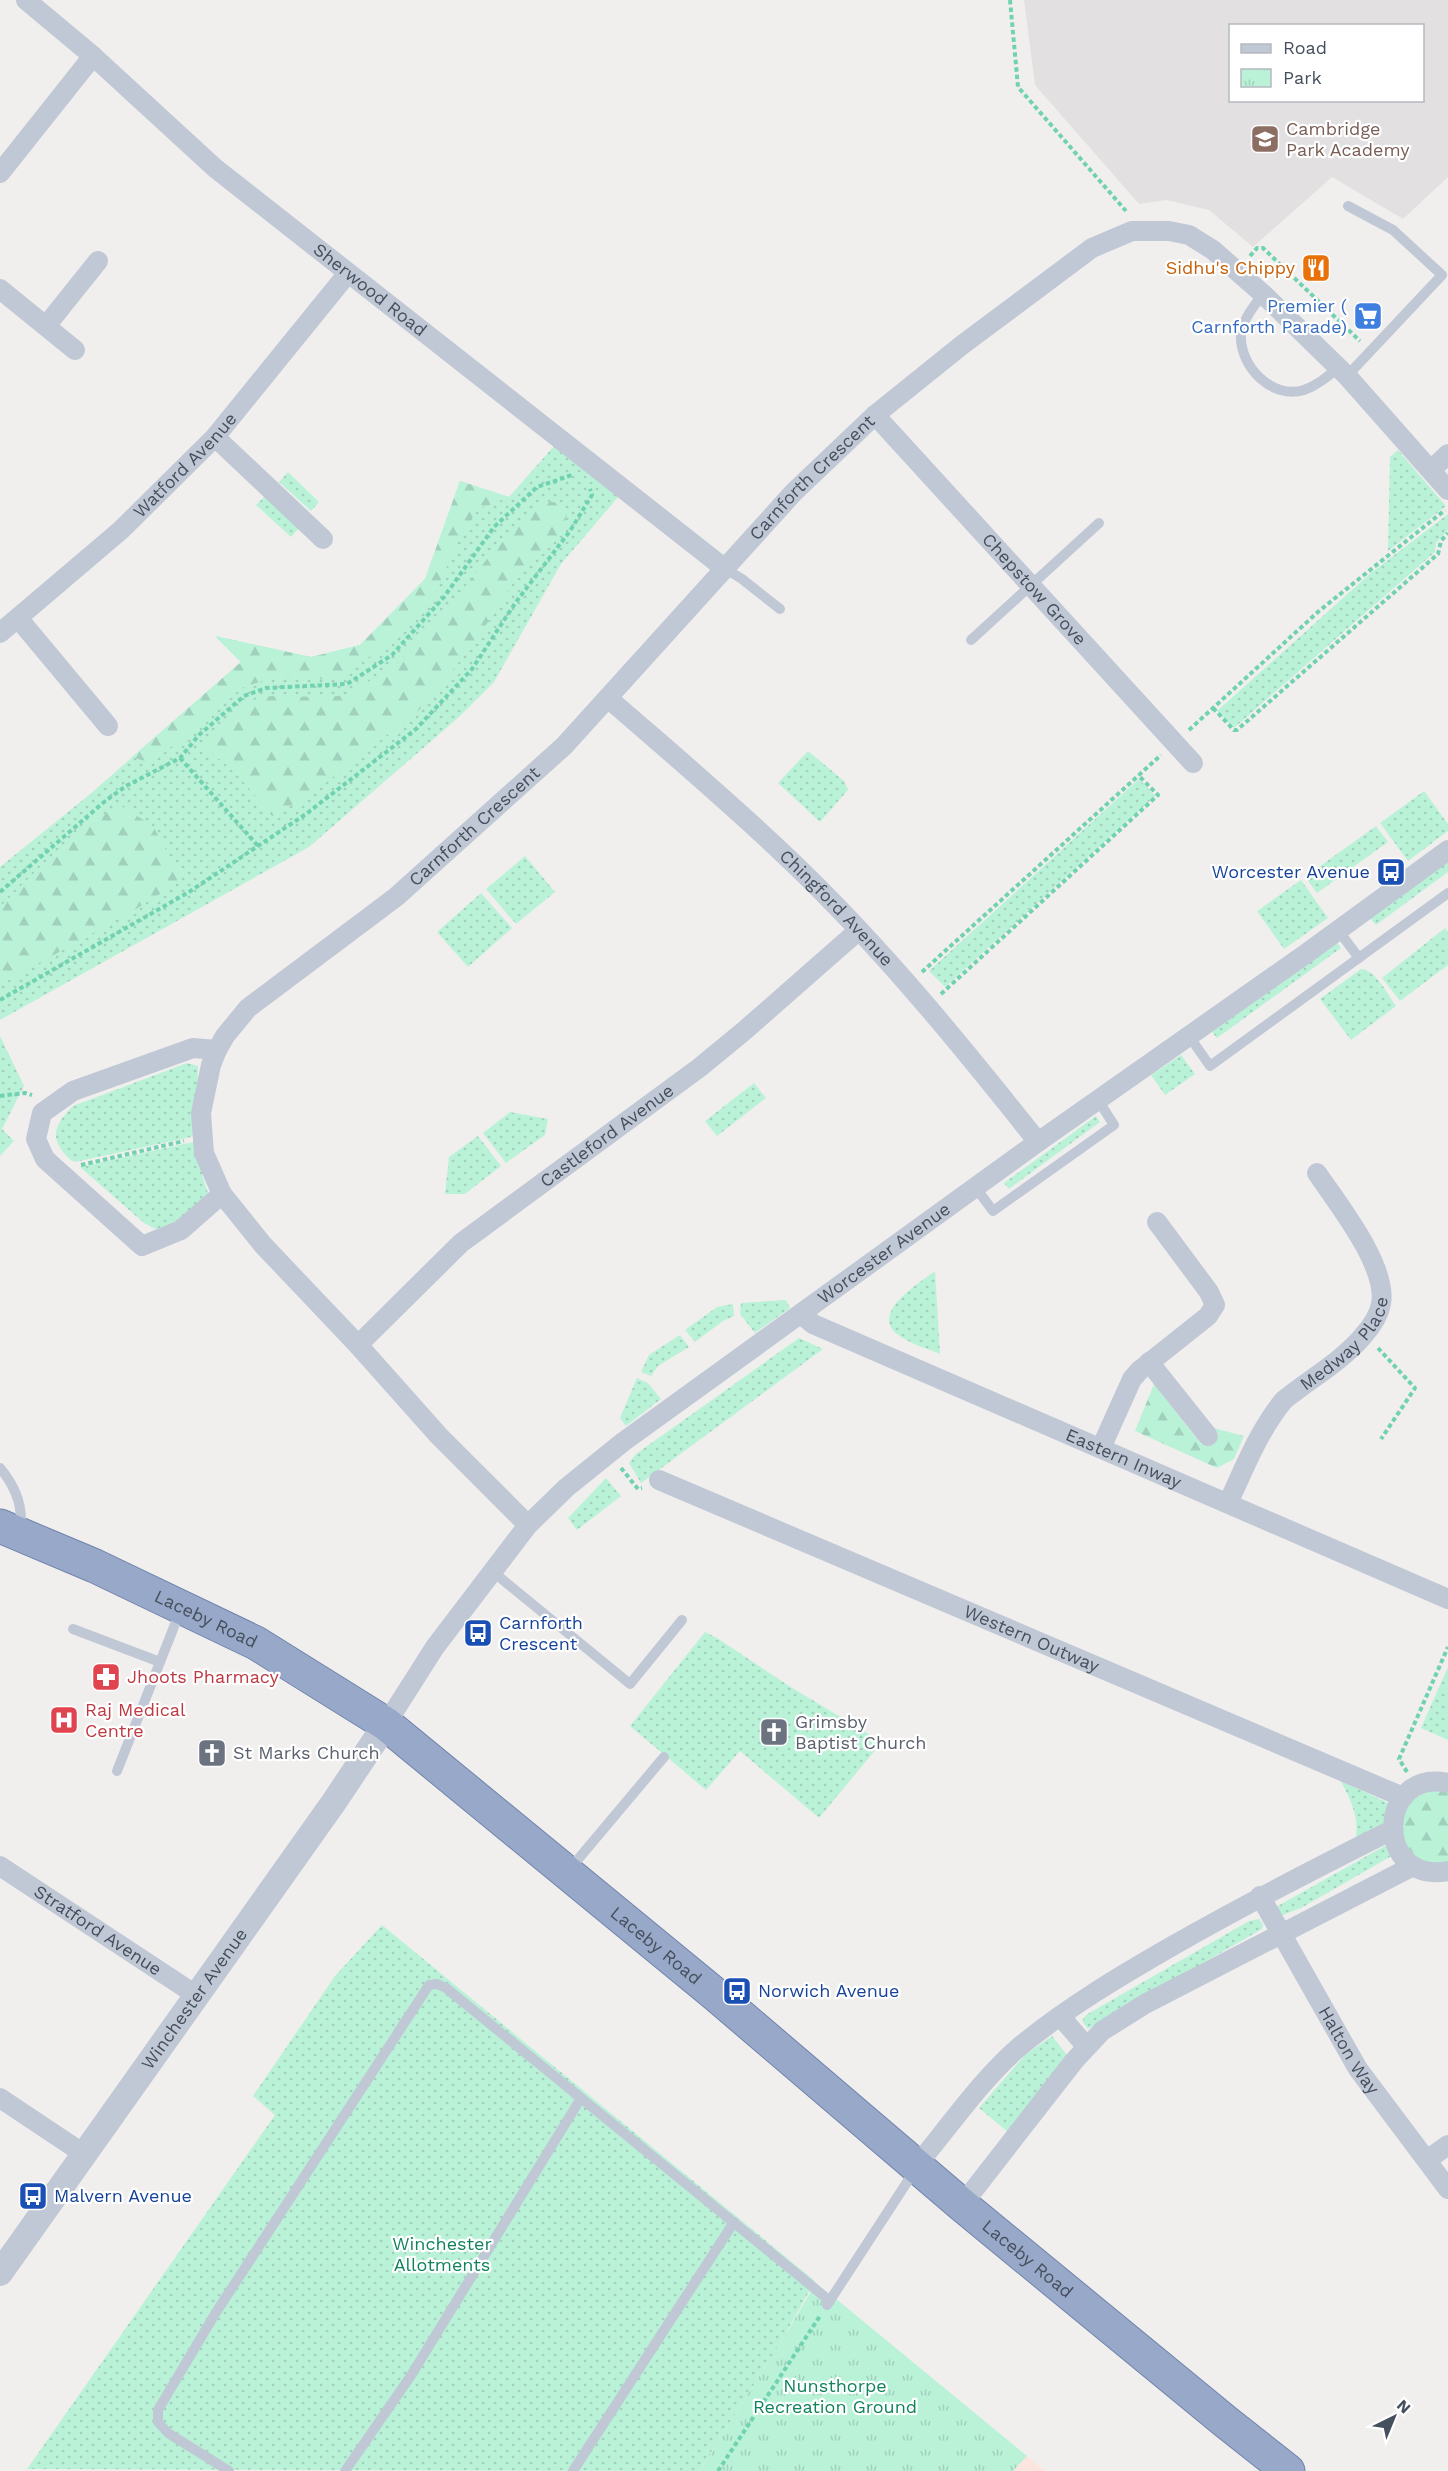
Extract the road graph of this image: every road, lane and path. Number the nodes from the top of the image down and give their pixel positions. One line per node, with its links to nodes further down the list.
1 (26, 0): 3 (street, Sherwood Road)
2 (1010, 0): 6 (path)
3 (93, 56): 4 (street); 9 (street, Sherwood Road)
4 (0, 173)
5 (1347, 206): 14 (lane)
6 (1132, 231): 8 (street, Carnforth Crescent); 16 (street, Carnforth Crescent)
7 (98, 261): 12 (street)
8 (1237, 270): 11 (street, Carnforth Crescent); 14 (path)
9 (348, 273): 17 (street, Watford Avenue); 19 (street, Sherwood Road)
10 (0, 289): 12 (street)
11 (1263, 294): 15 (street, Carnforth Crescent); 15 (lane)
12 (46, 326): 13 (street)
13 (75, 350)
14 (1370, 351): 15 (lane)
15 (1343, 371): 20 (street, Carnforth Crescent)
16 (875, 415): 25 (street, Carnforth Crescent); 26 (street, Chepstow Grove)
17 (215, 438): 24 (street); 28 (street, Watford Avenue)
18 (1448, 454): 20 (street)
19 (589, 467): 25 (street, Sherwood Road); 34 (path); 37 (path)
20 (1431, 470): 21 (street, Carnforth Crescent)
21 (1448, 490)
22 (1099, 523): 26 (lane)
23 (1448, 533): 32 (path)
24 (323, 539)
25 (724, 568): 27 (lane); 31 (street, Carnforth Crescent)
26 (1030, 586): 30 (lane); 35 (street, Chepstow Grove)
27 (780, 609)
28 (18, 618): 29 (street, Watford Avenue); 33 (street)
29 (0, 633)
30 (971, 639)
31 (609, 699): 41 (street, Chingford Avenue); 47 (street, Carnforth Crescent)
32 (1213, 708)
33 (108, 726)
34 (180, 758): 37 (path); 39 (path)
35 (1193, 763)
36 (1138, 775): 45 (path)
37 (258, 846): 44 (path)
38 (1448, 850): 42 (street, Worcester Avenue)
39 (0, 892)
40 (1448, 893): 43 (lane)
41 (859, 930): 45 (street, Chingford Avenue); 58 (street, Castleford Avenue)
42 (1338, 930): 43 (lane); 46 (street, Worcester Avenue)
43 (1359, 958): 46 (lane)
44 (0, 1000)
45 (927, 1007): 50 (street, Chingford Avenue)
46 (1189, 1036): 48 (street, Worcester Avenue)
47 (217, 1050): 49 (street, Carnforth Crescent); 52 (street)
48 (1098, 1100): 50 (street, Worcester Avenue); 53 (lane)
49 (202, 1136): 52 (path); 54 (street, Carnforth Crescent)
50 (1038, 1142): 53 (street, Worcester Avenue)
51 (1317, 1173): 57 (street, Medway Place)
52 (66, 1178): 54 (street)
53 (976, 1188): 56 (street, Worcester Avenue)
54 (222, 1194): 58 (street, Carnforth Crescent)
55 (1157, 1222): 59 (street)
56 (801, 1314): 62 (street, Eastern Inway); 63 (street, Worcester Avenue)
57 (1363, 1337): 61 (path); 66 (street, Medway Place)
58 (358, 1345): 67 (street, Carnforth Crescent)
59 (1149, 1362): 60 (street); 62 (street)
60 (1208, 1436)
61 (1381, 1439)
62 (1101, 1448): 66 (street, Eastern Inway)
63 (609, 1453): 65 (path); 67 (street, Worcester Avenue)
64 (0, 1468): 68 (lane)
65 (659, 1480): 80 (street, Western Outway)
66 (1228, 1503): 70 (street, Eastern Inway)
67 (528, 1525): 69 (street, Worcester Avenue)
68 (10, 1530): 71 (highway, Laceby Road)
69 (492, 1571): 72 (lane); 76 (street, Worcester Avenue)
70 (1448, 1599)
71 (182, 1606): 75 (lane); 76 (highway, Laceby Road)
72 (682, 1620)
73 (73, 1629): 75 (lane)
74 (1448, 1647): 80 (path)
75 (160, 1662): 78 (lane)
76 (386, 1724): 85 (highway, Laceby Road); 88 (street, Winchester Avenue)
77 (664, 1757): 85 (lane)
78 (117, 1771)
79 (1448, 1783): 80 (street, Western Outway)
80 (1410, 1792): 81 (street)
81 (1392, 1830): 83 (street); 86 (street)
82 (0, 1866): 88 (street, Stratford Avenue)
83 (1413, 1866): 84 (street); 87 (street)
84 (1448, 1871)
85 (567, 1872): 96 (highway, Laceby Road)
86 (1260, 1896): 87 (street); 89 (street)
87 (1282, 1933): 90 (street); 95 (street, Halton Way)
88 (196, 1995): 94 (street, Winchester Avenue)
89 (1060, 2016): 90 (street); 96 (street)
90 (1086, 2046): 98 (street)
91 (0, 2098): 94 (street)
92 (581, 2098): 99 (lane); 102 (lane); 103 (lane)
93 (1448, 2145): 95 (street)
94 (84, 2154): 100 (street, Winchester Avenue)
95 (1427, 2160): 97 (street, Halton Way)
96 (917, 2165): 98 (highway, Laceby Road); 101 (lane)
97 (1448, 2189)
98 (962, 2205): 106 (highway, Laceby Road)
99 (734, 2222): 101 (lane); 104 (lane)
100 (0, 2273)
101 (828, 2303): 105 (path)
102 (229, 2471)
103 (345, 2471)
104 (573, 2471)
105 (718, 2471)
106 (1288, 2471)

